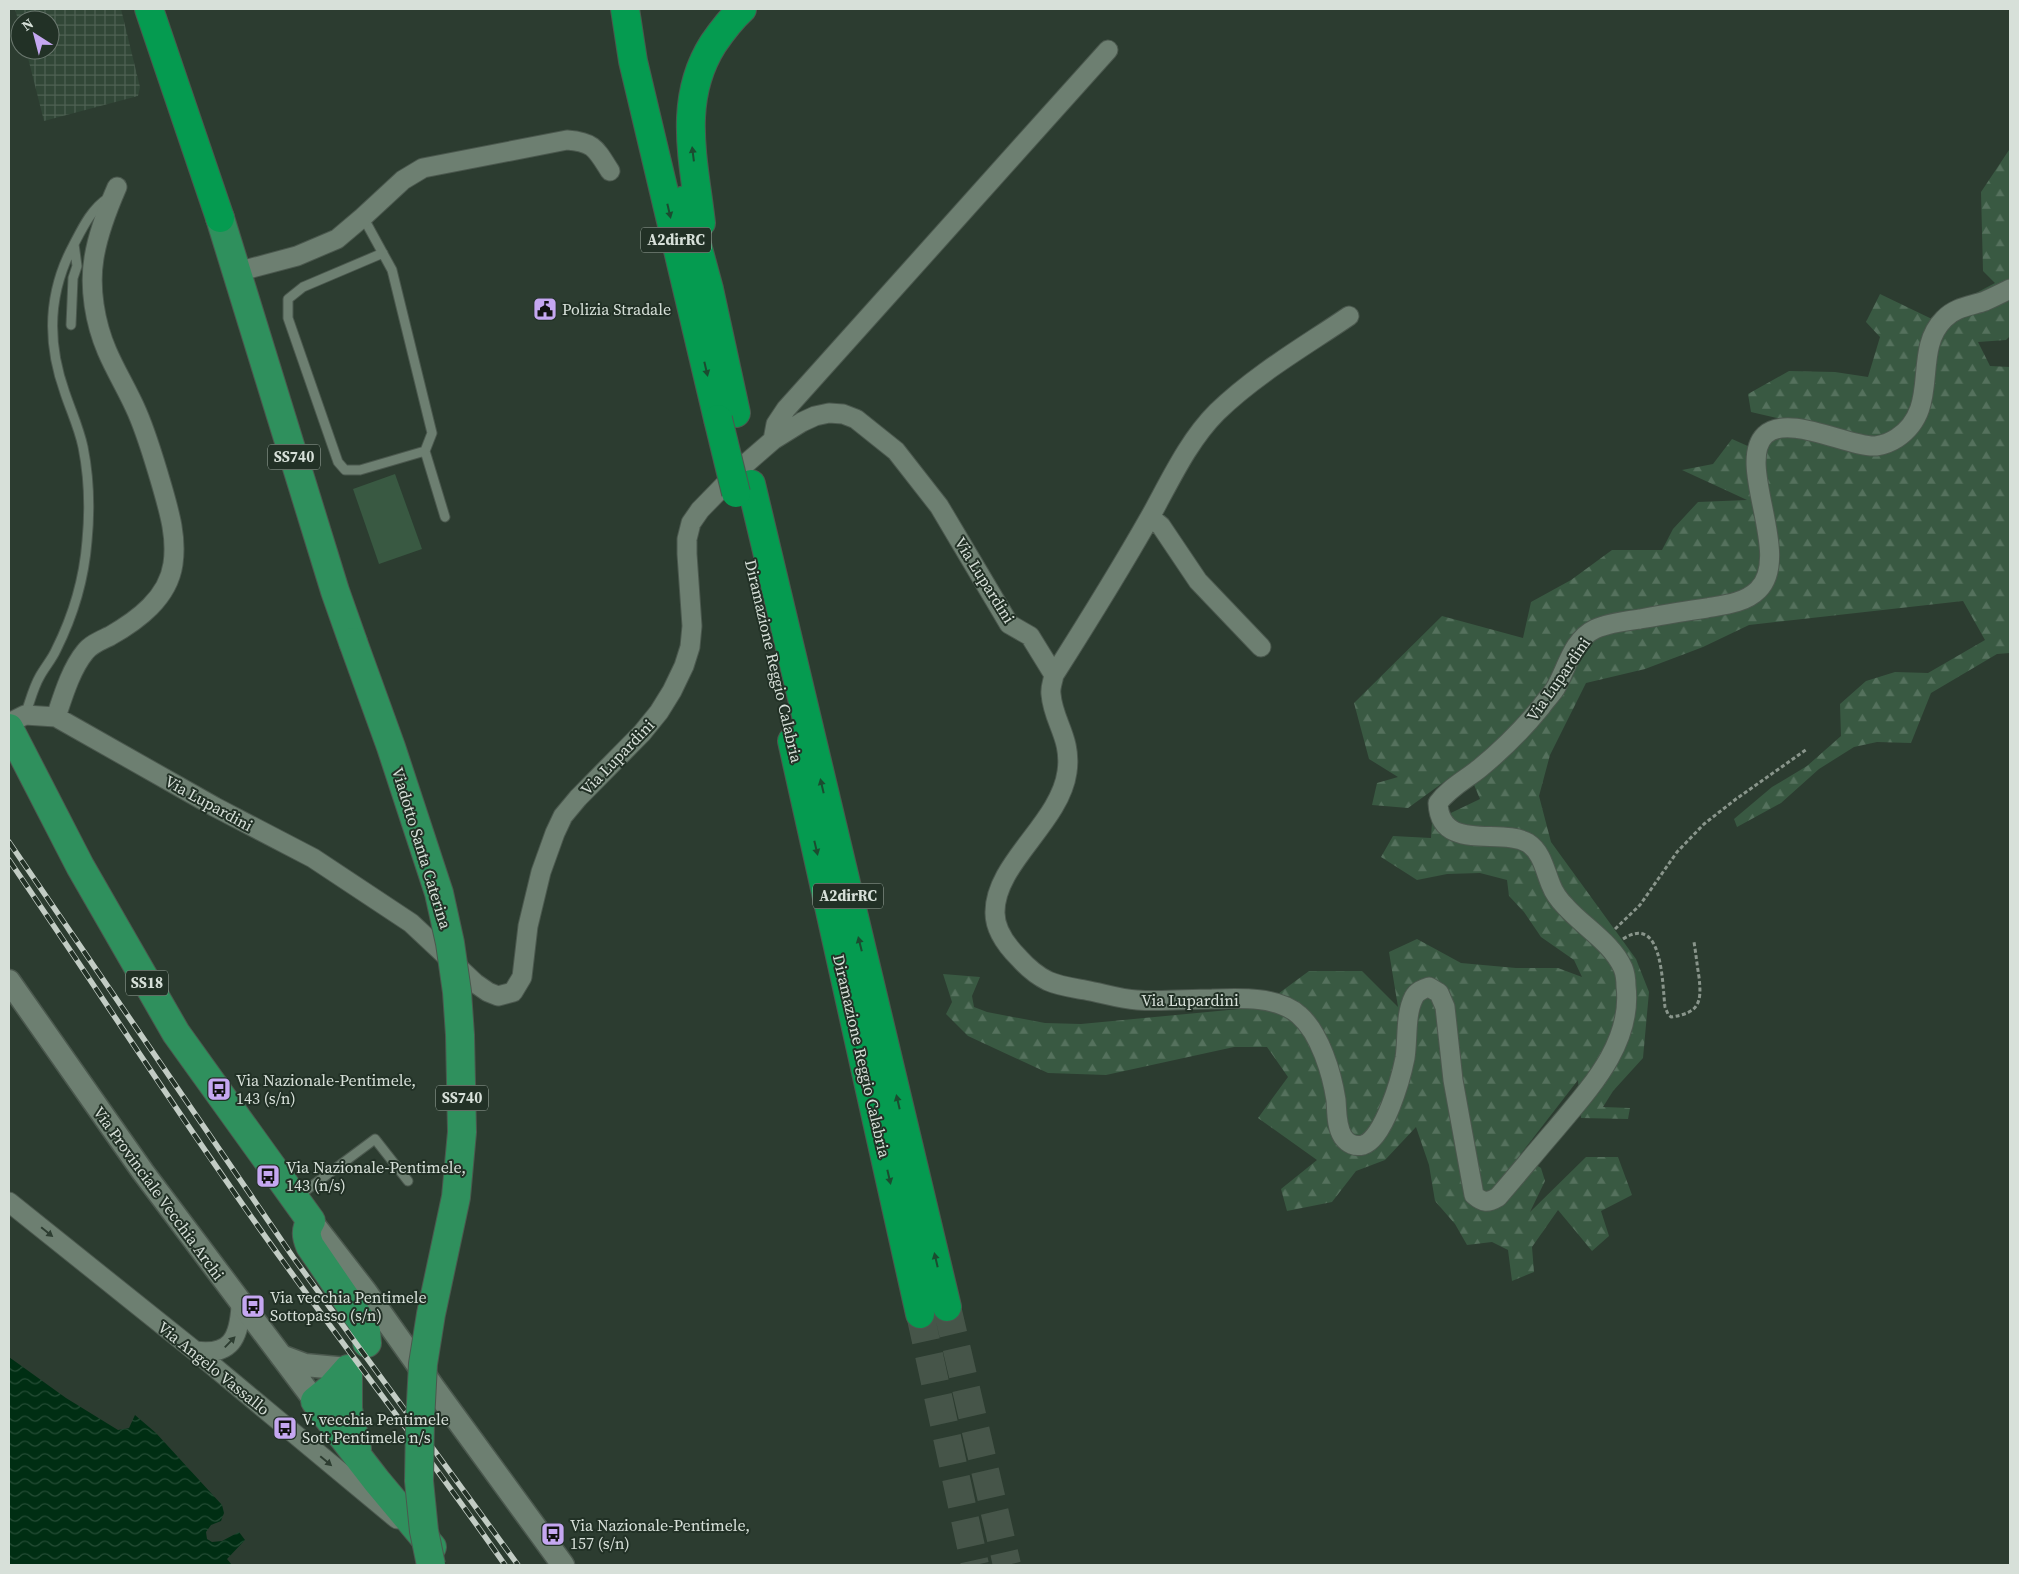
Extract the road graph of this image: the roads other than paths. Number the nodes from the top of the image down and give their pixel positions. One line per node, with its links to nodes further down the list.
1 (149, 9): 10 (highway)
2 (618, 9): 7 (highway)
3 (625, 9): 7 (highway, Diramazione Reggio Calabria / A2dirRC)
4 (642, 9): 15 (highway, Diramazione Reggio Calabria / A2dirRC)
5 (742, 9): 15 (highway, one-way to 5)
6 (1108, 50): 20 (street)
7 (633, 61): 19 (highway, Diramazione Reggio Calabria / A2dirRC, one-way to 19)
8 (610, 171): 11 (street)
9 (116, 190): 12 (lane); 27 (street)
10 (220, 218): 14 (main road)
11 (363, 218): 13 (lane); 14 (street)
12 (74, 244): 18 (lane); 28 (lane)
13 (383, 253): 21 (lane); 21 (lane)
14 (237, 272): 43 (main road, Viadotto Santa Caterina / SS740, bridge)
15 (709, 289): 19 (highway, Diramazione Reggio Calabria)
16 (2010, 289): 26 (street, Via Lupardini)
17 (1349, 316): 24 (street)
18 (70, 325)
19 (727, 416): 22 (highway, Diramazione Reggio Calabria / A2dirRC)
20 (772, 440): 26 (street, Via Lupardini); 27 (street, Via Lupardini)
21 (425, 451): 23 (lane)
22 (744, 488): 35 (highway, Diramazione Reggio Calabria / A2dirRC, one-way to 22); 36 (highway, Diramazione Reggio Calabria / A2dirRC, one-way to 36)
23 (445, 517)
24 (1150, 517): 25 (street); 26 (street)
25 (1261, 647)
26 (1054, 675)
27 (56, 717): 28 (street, Via Lupardini)
28 (14, 722): 31 (main road, SS18)
29 (9, 981): 34 (street, Via Provinciale Vecchia Archi)
30 (408, 1181): 31 (lane)
31 (294, 1198): 33 (main road, SS18)
32 (9, 1202): 38 (street, Via Angelo Vassallo, one-way to 38)
33 (311, 1220): 37 (main road); 44 (street, SS18)
34 (242, 1306): 38 (street, one-way to 34); 39 (street, Via Provinciale Vecchia Archi)
35 (947, 1308)
36 (920, 1314)
37 (367, 1343)
38 (195, 1351): 43 (street, Via Angelo Vassallo, one-way to 43)
39 (281, 1356): 40 (street); 41 (street, Via Provinciale Vecchia Archi)
40 (347, 1381): 41 (main road); 42 (main road)
41 (321, 1410): 42 (main road)
42 (360, 1458): 43 (main road)
43 (438, 1562)
44 (563, 1565)

